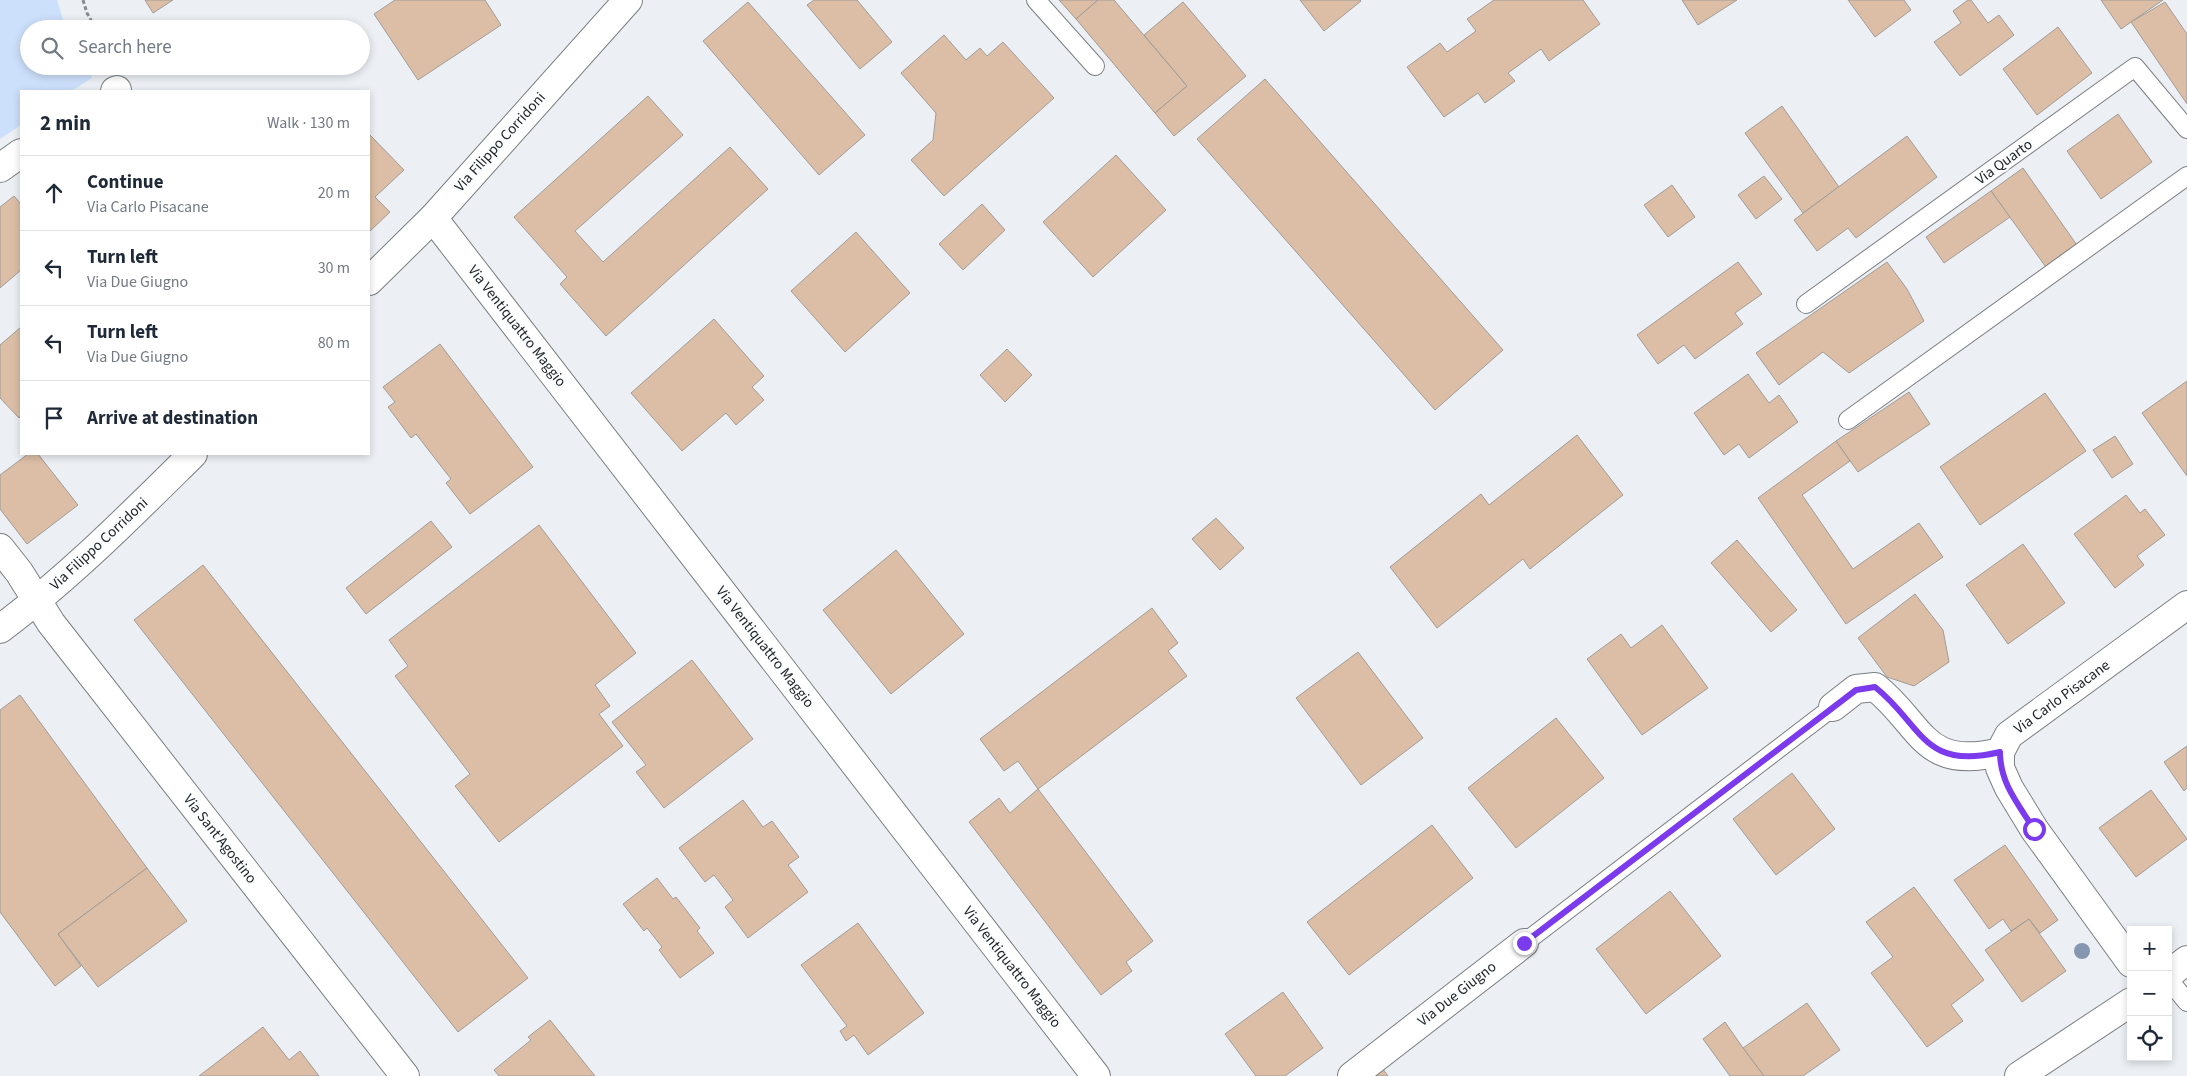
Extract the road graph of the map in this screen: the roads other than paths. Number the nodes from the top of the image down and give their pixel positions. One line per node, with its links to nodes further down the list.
1 (628, 0): 8 (street, Via Filippo Corridoni)
2 (1036, 0): 3 (lane)
3 (1095, 66)
4 (2187, 129): 10 (lane, Via Quarto)
5 (20, 154): 6 (street)
6 (0, 168)
7 (2187, 176): 11 (lane)
8 (433, 218): 9 (street, Via Filippo Corridoni); 28 (street, Via Ventiquattro Maggio)
9 (370, 280)
10 (1806, 304)
11 (1848, 420)
12 (192, 455): 14 (street, Via Filippo Corridoni)
13 (0, 548): 14 (street, Via Sant'Agostino)
14 (38, 601): 16 (street, Via Filippo Corridoni); 27 (street, Via Sant'Agostino)
15 (2187, 605): 18 (street, Via Carlo Pisacane)
16 (0, 629)
17 (1833, 707): 18 (street, Via Due Giugno); 19 (lane, Via Due Giugno)
18 (2000, 752): 20 (street)
19 (1524, 943): 29 (street, Via Due Giugno)
20 (2127, 957)
21 (2187, 960): 22 (street)
22 (2172, 972)
23 (2172, 984): 24 (lane)
24 (2187, 1002)
25 (2127, 1005): 26 (street)
26 (2022, 1075)
27 (405, 1076)
28 (1096, 1076)
29 (1352, 1076)

